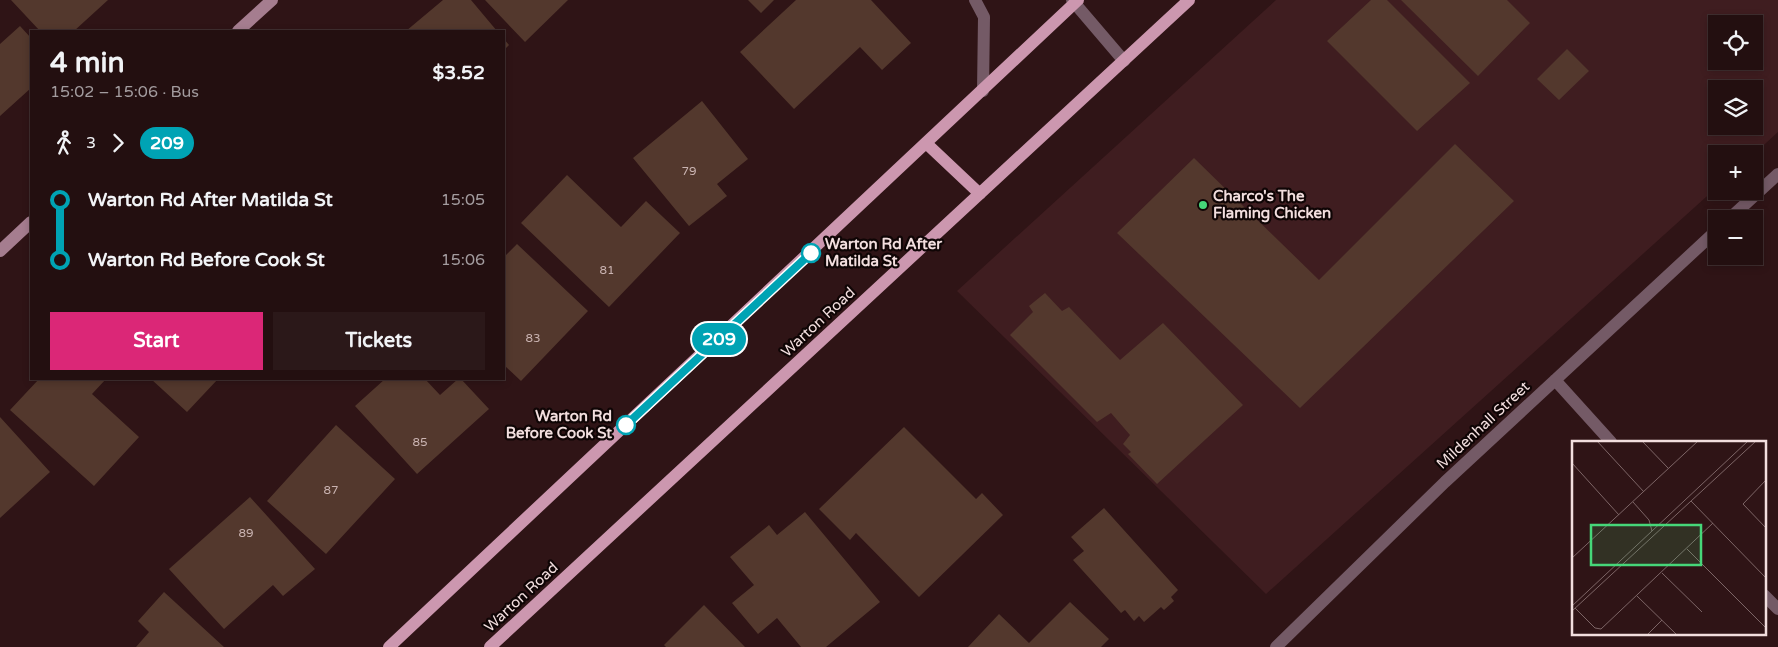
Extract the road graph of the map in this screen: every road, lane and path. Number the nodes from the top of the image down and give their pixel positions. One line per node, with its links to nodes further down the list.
1 (272, 0): 5 (street)
2 (975, 0): 7 (street)
3 (1189, 0): 6 (main road, Warton Road)
4 (1075, 1): 6 (street); 7 (main road)
5 (239, 30)
6 (1124, 61): 10 (main road, Warton Road)
7 (983, 91): 8 (main road)
8 (927, 144): 10 (main road); 19 (main road)
9 (1778, 174): 11 (street)
10 (980, 194): 20 (main road, Warton Road)
11 (1740, 210)
12 (30, 223): 14 (street)
13 (1708, 238): 15 (street, Mildenhall Street)
14 (0, 251)
15 (1555, 380): 16 (street); 21 (street, Mildenhall Street)
16 (1610, 441)
17 (1766, 597): 18 (street)
18 (1778, 609)
19 (388, 647)
20 (490, 647)
21 (1276, 647)

